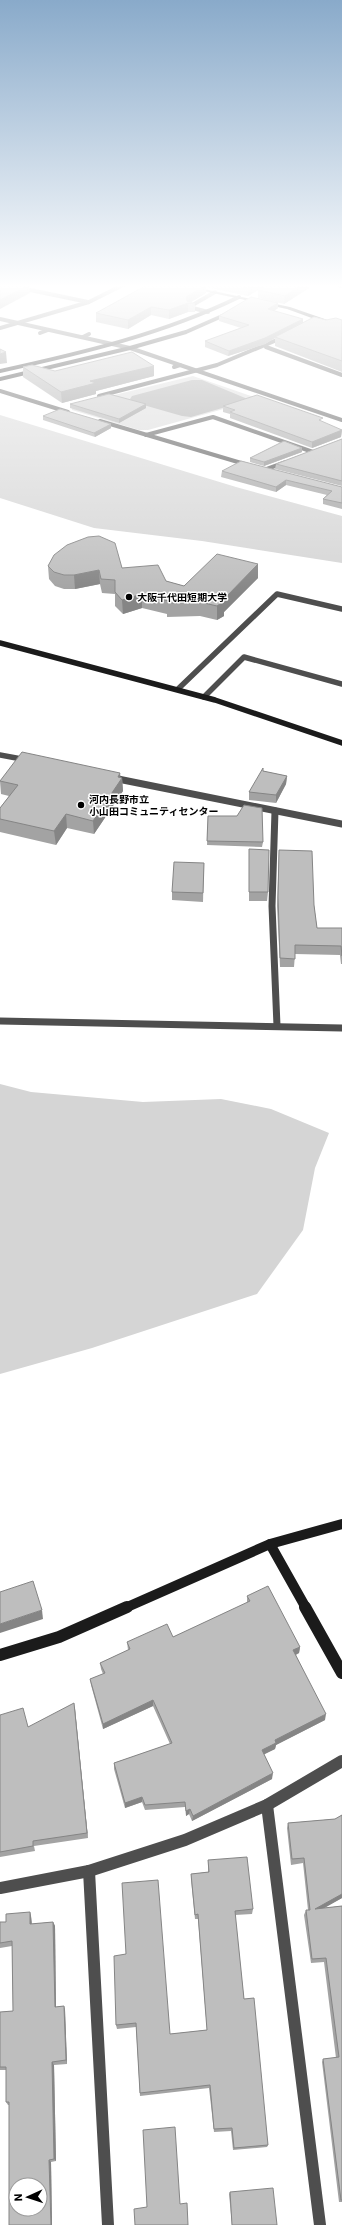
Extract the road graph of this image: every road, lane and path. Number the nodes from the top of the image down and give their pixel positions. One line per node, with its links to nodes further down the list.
1 (128, 389): 4 (street)
2 (250, 389): 9 (street)
3 (0, 391): 6 (street)
4 (92, 398)
5 (62, 406): 6 (street)
6 (54, 408): 7 (street)
7 (77, 415)
8 (92, 419): 10 (street)
9 (342, 420)
10 (145, 435): 12 (street); 15 (street)
11 (320, 449): 12 (street)
12 (313, 452): 13 (street)
13 (306, 454)
14 (292, 460): 15 (street)
15 (264, 470): 16 (street)
16 (272, 472)
17 (342, 609): 20 (street)
18 (0, 643): 20 (main road)
19 (342, 684): 21 (street)
20 (178, 689): 21 (main road)
21 (204, 697): 22 (main road)
22 (342, 743)
23 (1, 757): 24 (street)
24 (35, 762)
25 (105, 776): 26 (street)
26 (275, 811): 27 (street); 29 (street)
27 (342, 824)
28 (0, 1021): 29 (street)
29 (277, 1026): 30 (street)
30 (342, 1028)
31 (342, 1524): 32 (main road)
32 (270, 1544): 33 (main road); 34 (main road)
33 (0, 1655)
34 (342, 1674)
35 (342, 1761): 36 (street)
36 (268, 1805): 37 (street); 40 (street)
37 (88, 1871): 38 (street); 39 (street)
38 (0, 1888)
39 (108, 2225)
40 (320, 2225)

